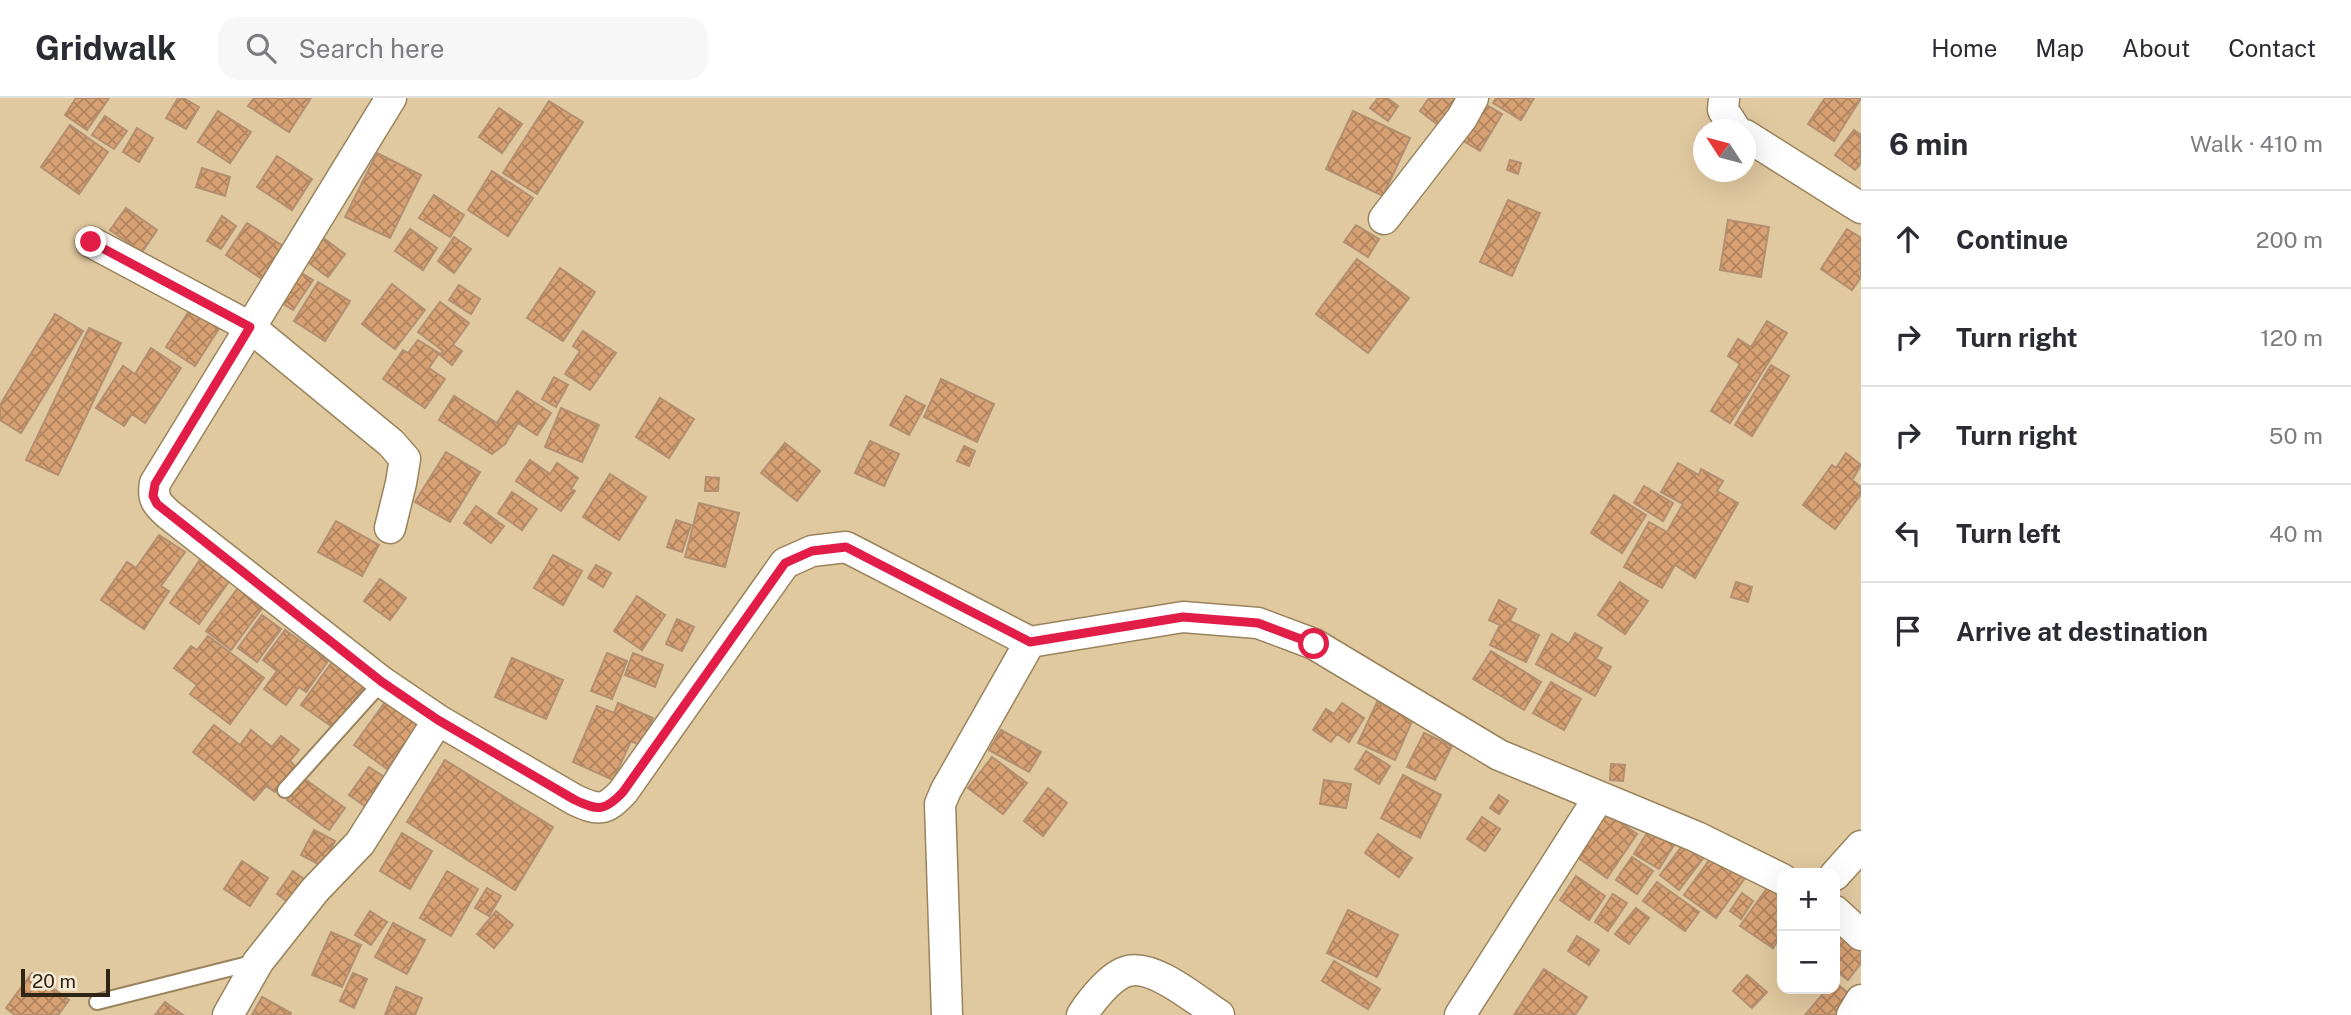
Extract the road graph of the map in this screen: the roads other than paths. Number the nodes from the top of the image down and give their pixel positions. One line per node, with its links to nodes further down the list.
1 (391, 98): 9 (street)
2 (1473, 98): 7 (street)
3 (1724, 98): 4 (street)
4 (1729, 119)
5 (1756, 142): 6 (street)
6 (1861, 208)
7 (1384, 219)
8 (91, 242): 9 (street)
9 (250, 327): 10 (street); 12 (street)
10 (390, 528)
11 (1030, 642): 13 (street); 15 (street); 25 (street)
12 (382, 682): 13 (street); 14 (lane)
13 (438, 720): 21 (street)
14 (285, 790)
15 (1599, 797): 18 (street); 28 (street)
16 (1861, 846): 17 (street)
17 (1840, 869)
18 (1777, 877)
19 (1840, 916): 20 (street)
20 (1861, 935)
21 (258, 962): 23 (lane); 24 (street)
22 (1861, 1000): 29 (street)
23 (97, 1002)
24 (228, 1015)
25 (947, 1015)
26 (1082, 1015): 27 (street)
27 (1219, 1015)
28 (1460, 1015)
29 (1852, 1015)

